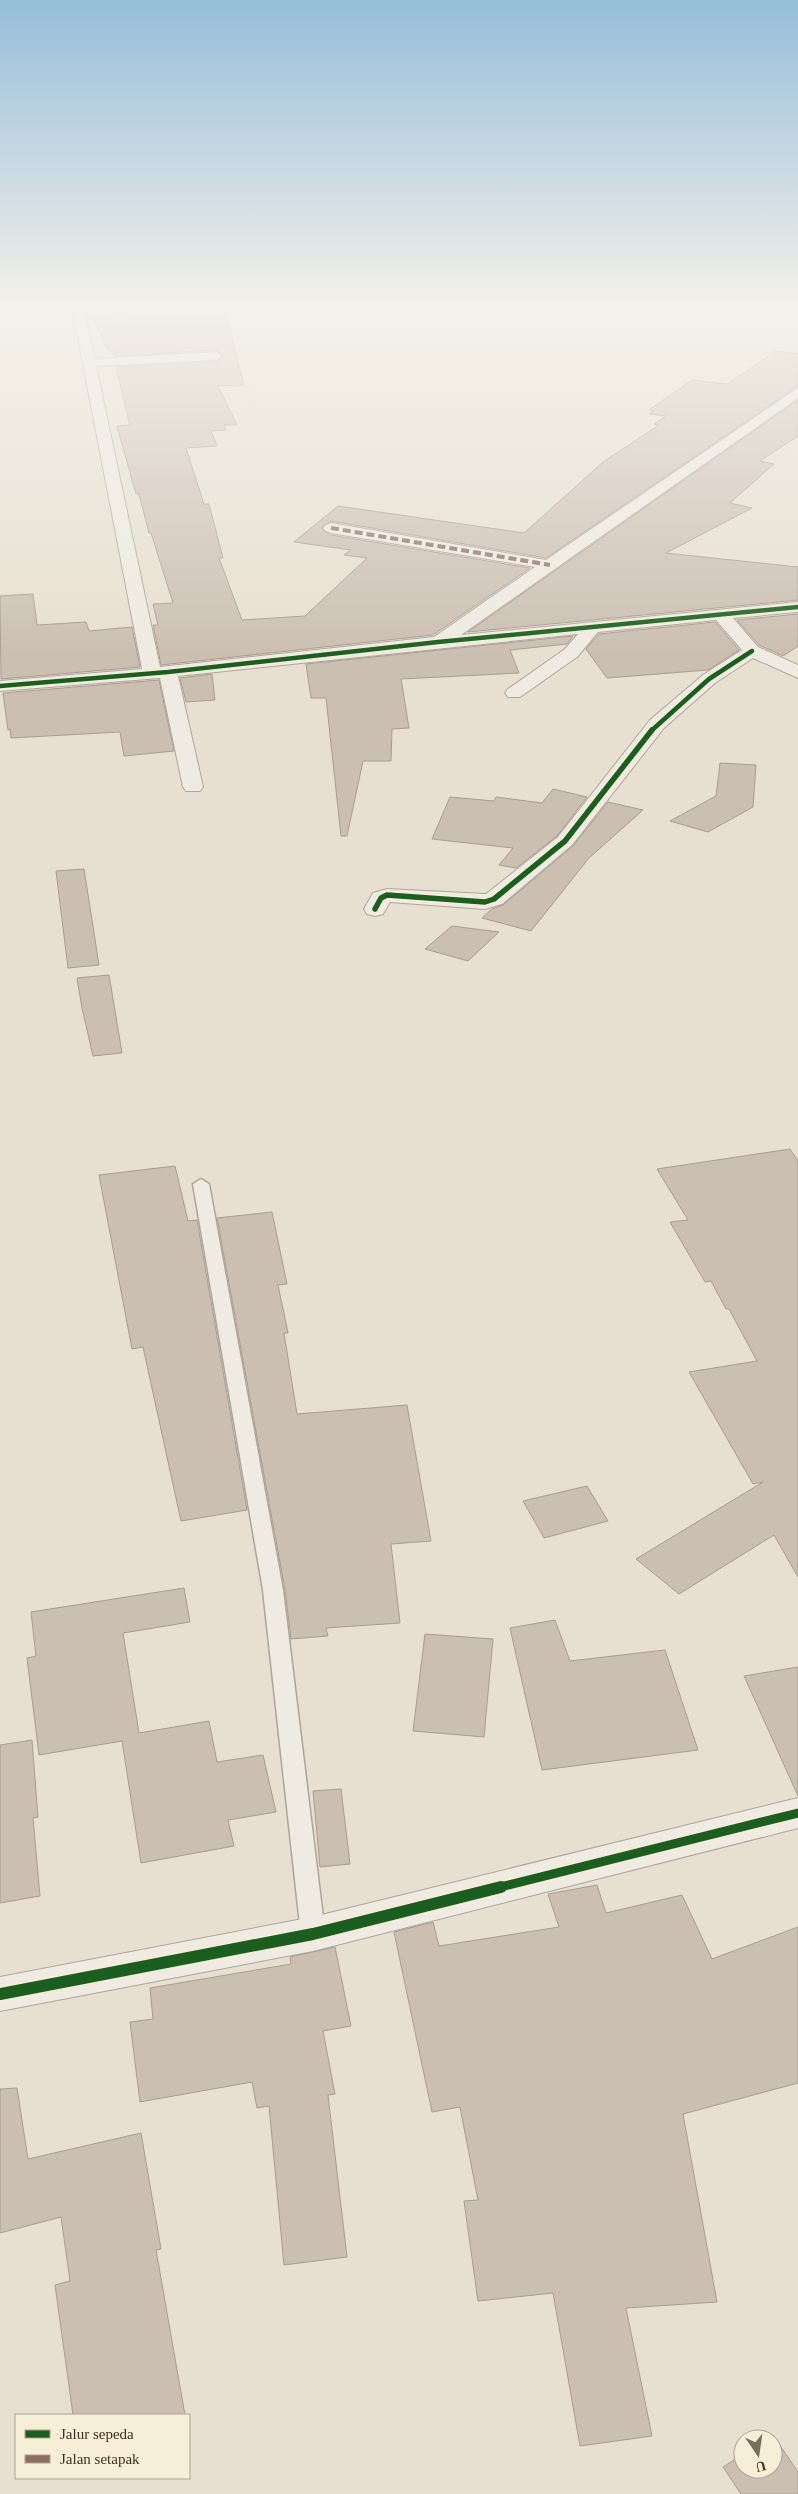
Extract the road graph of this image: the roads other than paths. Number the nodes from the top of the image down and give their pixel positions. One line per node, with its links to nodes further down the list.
1 (103, 423): 10 (street)
2 (753, 423): 4 (street)
3 (331, 528): 4 (street)
4 (550, 565): 8 (street)
5 (798, 607): 6 (street)
6 (721, 615): 7 (street); 9 (street)
7 (593, 627): 8 (street); 13 (street)
8 (438, 642): 10 (street)
9 (752, 651): 11 (street); 15 (street)
10 (160, 673): 12 (street); 14 (street)
11 (798, 673)
12 (0, 686)
13 (514, 693)
14 (193, 787)
15 (375, 909)
16 (201, 1184): 18 (lane)
17 (798, 1813): 18 (street)
18 (313, 1934): 19 (street)
19 (0, 1994)

